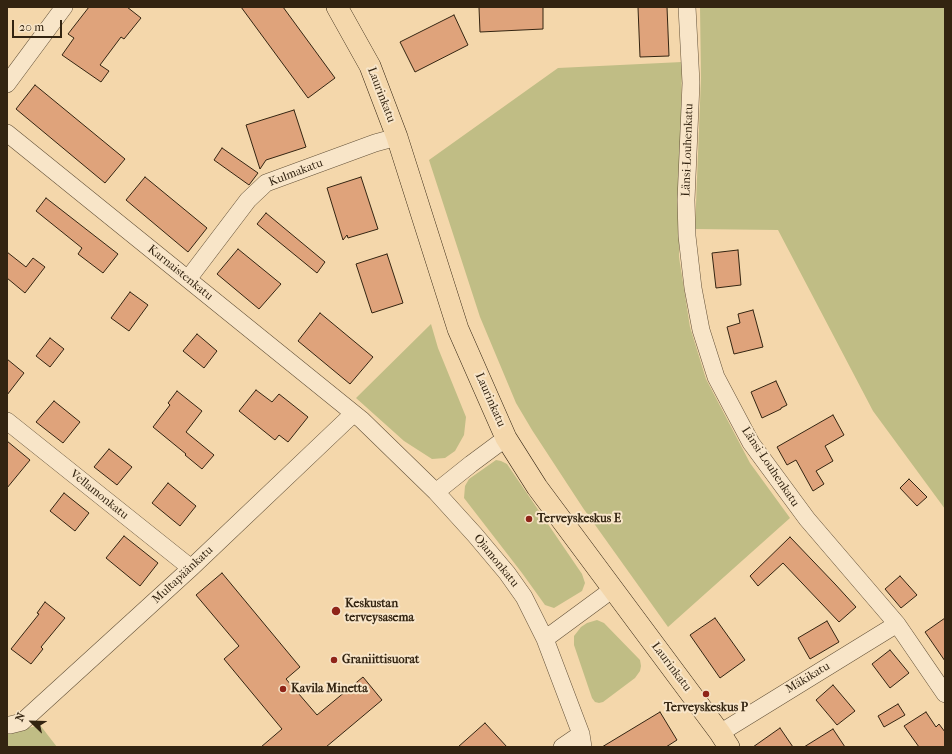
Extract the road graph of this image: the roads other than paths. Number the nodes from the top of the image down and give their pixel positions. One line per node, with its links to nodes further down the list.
1 (64, 7): 4 (street)
2 (337, 7): 6 (main road, Laurinkatu)
3 (687, 7): 14 (street, Länsi-Louhenkatu)
4 (7, 84)
5 (7, 133): 7 (street, Karnaistenkatu)
6 (397, 137): 7 (street, Kulmakatu); 10 (main road, Laurinkatu)
7 (188, 279): 8 (street, Karnaistenkatu)
8 (352, 414): 11 (street, Ojamonkatu); 12 (street, Multapäänkatu)
9 (7, 421): 12 (street, Vellamonkatu)
10 (506, 438): 11 (street); 13 (main road, Laurinkatu)
11 (436, 492): 15 (street, Ojamonkatu)
12 (191, 568): 17 (street, Multapäänkatu)
13 (613, 589): 15 (street); 19 (main road, Laurinkatu)
14 (897, 624): 16 (street, Länsi-Louhenkatu); 19 (street, Mäkikatu)
15 (545, 639): 18 (street, Ojamonkatu)
16 (945, 694)
17 (7, 725)
18 (582, 740): 20 (street)
19 (724, 740)
20 (562, 747)

